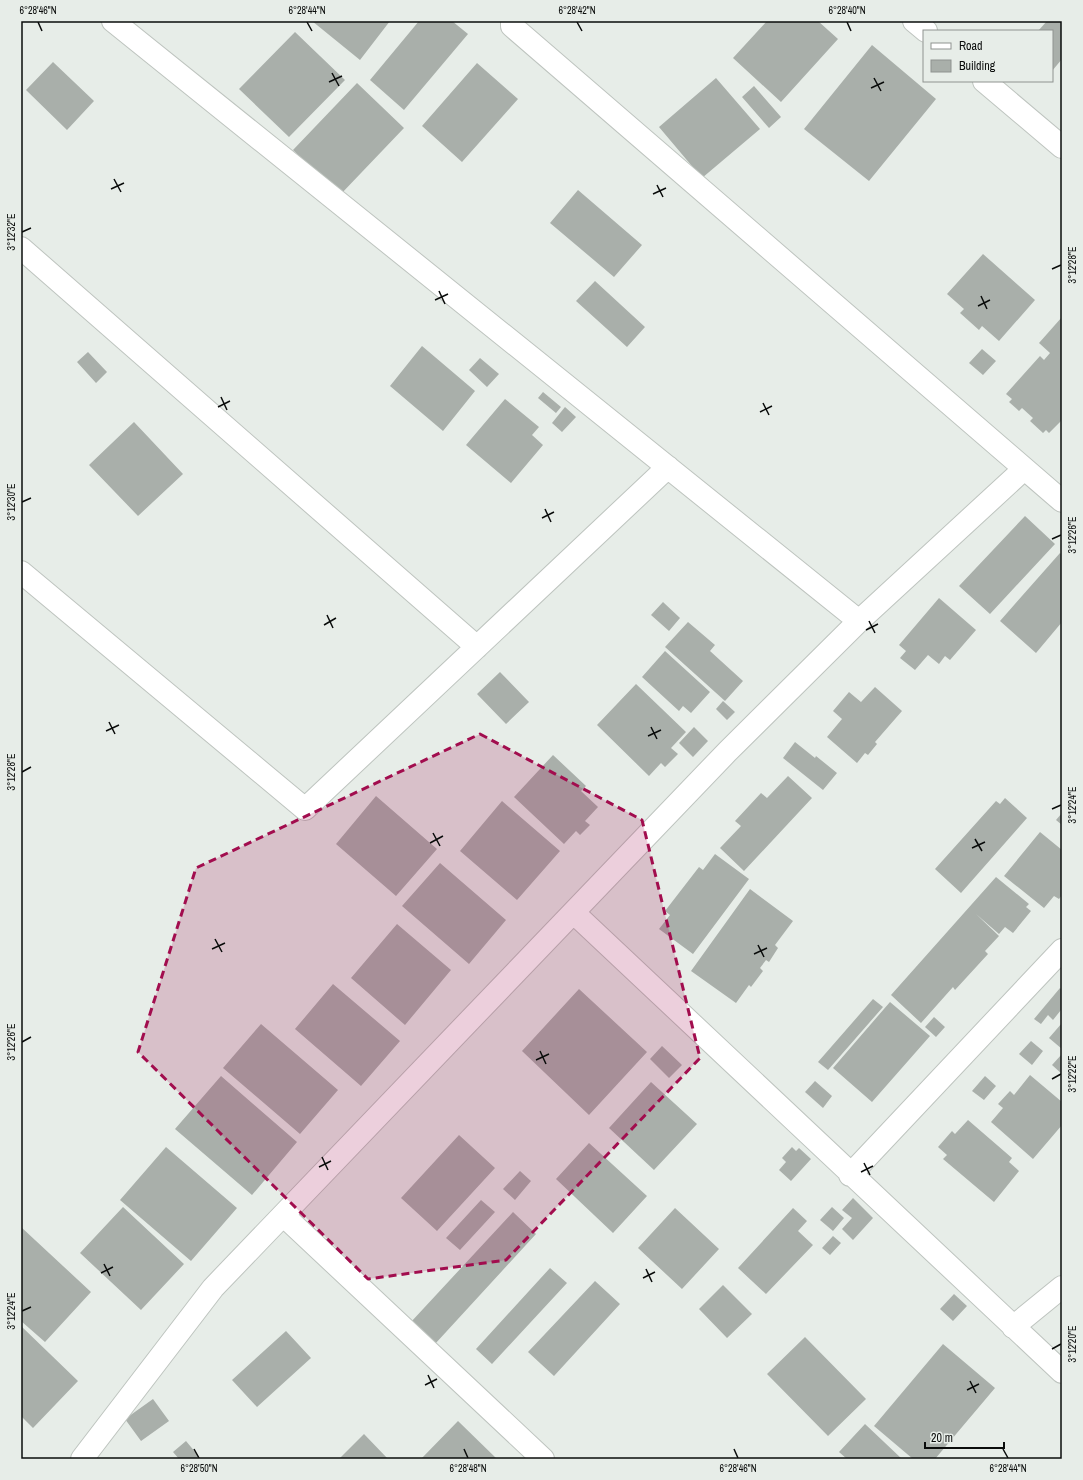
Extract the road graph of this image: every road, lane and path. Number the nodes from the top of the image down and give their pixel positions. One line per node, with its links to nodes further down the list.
1 (113, 21): 8 (street)
2 (914, 21): 4 (street)
3 (509, 23): 9 (street)
4 (925, 30)
5 (985, 82): 6 (street)
6 (1062, 147)
7 (21, 248): 13 (street)
8 (668, 467): 12 (street); 13 (street)
9 (1024, 469): 10 (street); 12 (street)
10 (1062, 501)
11 (21, 572): 13 (street)
12 (859, 621): 14 (street)
13 (477, 647)
14 (574, 913): 16 (street); 17 (street)
15 (1062, 950): 16 (street)
16 (850, 1175): 19 (street)
17 (282, 1215): 21 (street); 22 (street)
18 (1062, 1287): 19 (street)
19 (1013, 1326): 20 (street)
20 (1062, 1372)
21 (82, 1459)
22 (543, 1459)

